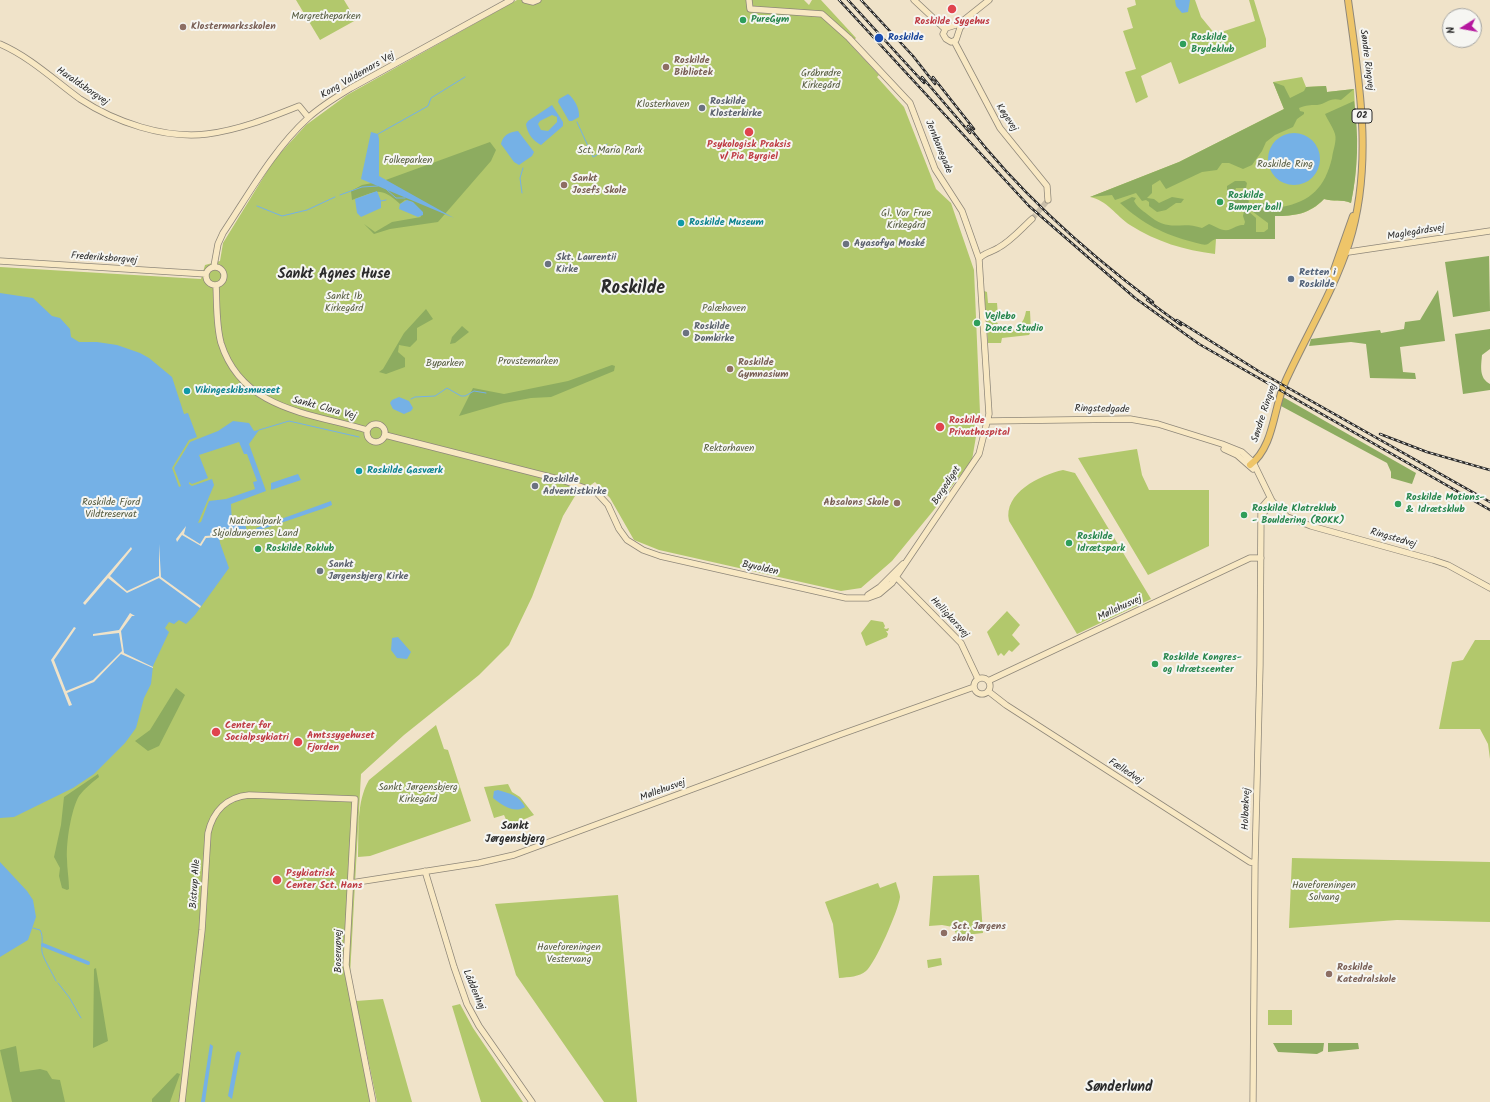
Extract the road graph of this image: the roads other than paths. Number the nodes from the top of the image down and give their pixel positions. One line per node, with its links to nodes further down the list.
1 (511, 0): 14 (street, Kong Valdemars Vej)
2 (525, 0): 3 (street)
3 (538, 0)
4 (749, 0): 19 (street, Jernbanegade)
5 (914, 0): 10 (street)
6 (1348, 0): 18 (main road, Søndre Ringvej / O2)
7 (988, 1): 8 (street)
8 (970, 16): 9 (street); 11 (street)
9 (953, 26): 10 (street); 11 (street)
10 (945, 29): 12 (street)
11 (959, 32): 12 (street)
12 (954, 41): 15 (street, Køgevej)
13 (0, 44): 14 (street, Haraldsborgvej)
14 (308, 117): 21 (street, Kong Valdemars Vej)
15 (1048, 200)
16 (1032, 219): 19 (street)
17 (1490, 231): 18 (street, Maglegårdsvej)
18 (1342, 253): 27 (main road, Søndre Ringvej / O2)
19 (979, 259): 24 (street, Jernbanegade)
20 (0, 261): 22 (street, Frederiksborgvej)
21 (214, 266): 22 (street); 23 (street)
22 (206, 274): 23 (street)
23 (216, 285): 25 (street, Sankt Clara Vej)
24 (988, 421): 27 (street, Ringstedgade); 30 (street, Borgediget)
25 (367, 430): 26 (street); 26 (street)
26 (385, 435): 30 (street, Byvolden)
27 (1252, 464): 28 (street, Ringstedvej)
28 (1271, 502): 29 (street, Holbækvej); 31 (street, Ringstedvej)
29 (1261, 558): 33 (street, Møllehusvej); 37 (street, Holbækvej)
30 (895, 576): 32 (street, Helligkorsvej)
31 (1490, 588)
32 (978, 679): 33 (street); 34 (street)
33 (988, 681): 35 (street)
34 (974, 687): 35 (street); 38 (street, Møllehusvej)
35 (988, 691): 37 (street, Fælledvej)
36 (355, 799): 39 (street, Boserupvej); 40 (street, Bistrup Alle)
37 (1255, 863): 43 (street, Holbækvej)
38 (425, 871): 39 (street, Møllehusvej); 42 (street, Låddenhøj)
39 (351, 883): 41 (street, Boserupvej)
40 (182, 1102)
41 (373, 1102)
42 (532, 1102)
43 (1253, 1102)

